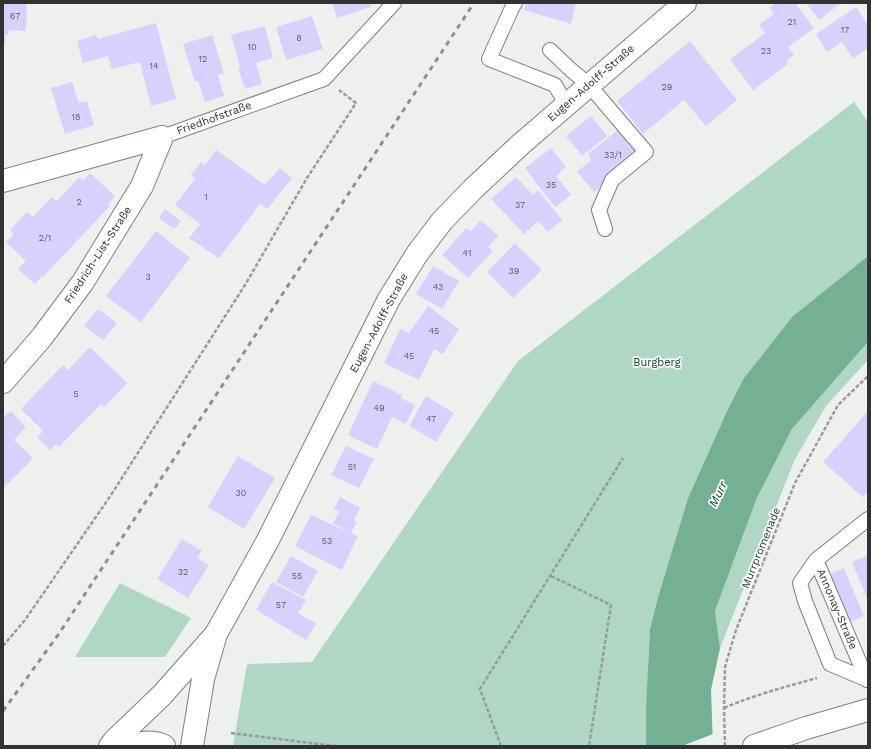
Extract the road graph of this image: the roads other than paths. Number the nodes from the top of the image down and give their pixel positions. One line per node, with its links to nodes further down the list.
1 (515, 3): 6 (lane)
2 (685, 3): 5 (street, Eugen-Adolff-Straße)
3 (390, 12): 7 (lane, Friedhofstraße)
4 (550, 50): 5 (lane)
5 (589, 85): 6 (street, Eugen-Adolff-Straße); 9 (lane)
6 (566, 104): 13 (street, Eugen-Adolff-Straße)
7 (162, 137): 8 (street, Friedhofstraße); 10 (street, Friedrich-List-Straße)
8 (3, 181)
9 (605, 229)
10 (3, 382)
11 (868, 520): 12 (lane, Annonay-Straße)
12 (816, 560): 14 (lane, Annonay-Straße); 14 (lane, Annonay-Straße)
13 (216, 634): 16 (street, Eugen-Adolff-Straße); 19 (street, Eugen-Adolff-Straße)
14 (868, 680)
15 (868, 710): 20 (street)
16 (110, 746)
17 (125, 746): 18 (street)
18 (164, 746)
19 (192, 746)
20 (754, 746)

